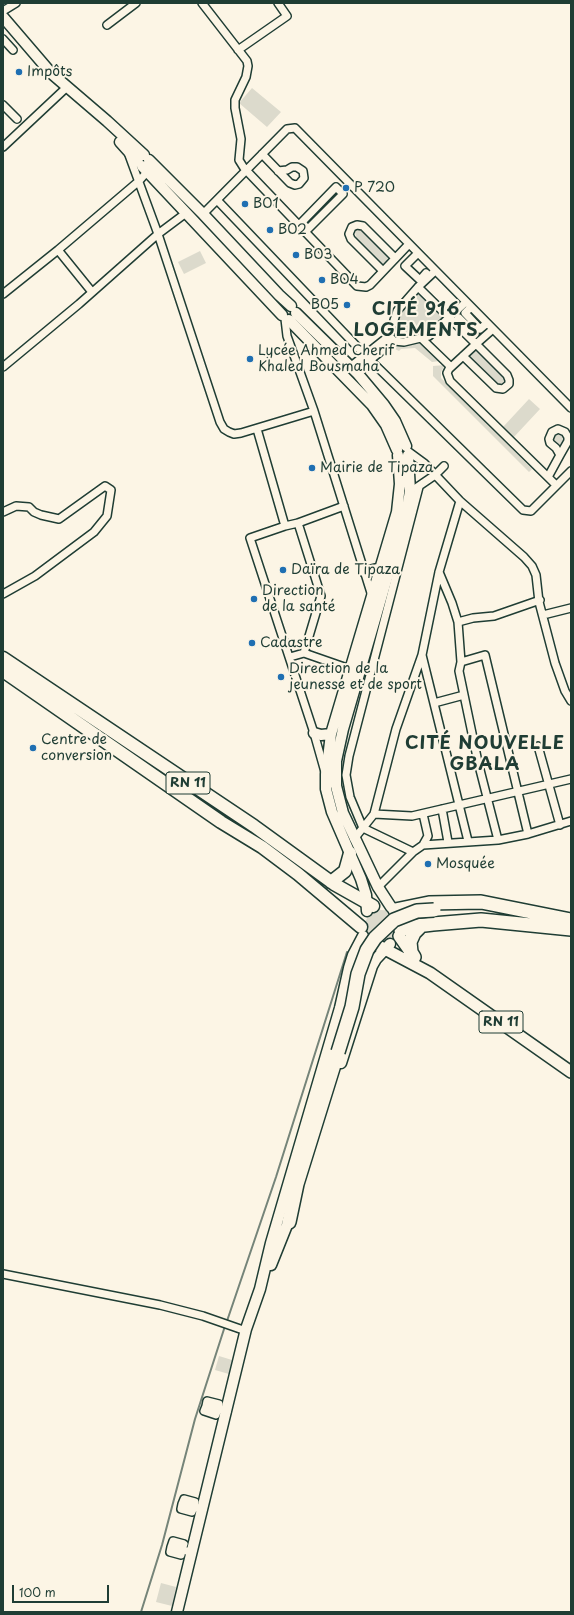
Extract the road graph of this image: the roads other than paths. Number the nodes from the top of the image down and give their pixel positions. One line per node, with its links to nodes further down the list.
1 (16, 3): 5 (street)
2 (136, 3): 6 (street)
3 (202, 3): 9 (street)
4 (278, 3): 9 (street)
5 (4, 17): 10 (main road)
6 (107, 25)
7 (3, 39): 8 (street)
8 (13, 50)
9 (238, 50): 18 (street)
10 (67, 87): 11 (main road); 14 (street)
11 (85, 104): 15 (main road); 17 (main road)
12 (3, 105): 13 (street)
13 (3, 109)
14 (3, 147)
15 (125, 148): 17 (main road); 20 (street)
16 (262, 154): 18 (street); 19 (street); 26 (street)
17 (144, 163): 20 (street); 22 (main road); 23 (main road)
18 (246, 170): 21 (street); 24 (street)
19 (278, 171)
20 (140, 181): 25 (street); 27 (street)
21 (217, 200): 23 (street); 44 (street)
22 (186, 213): 25 (street); 37 (main road)
23 (203, 214): 37 (main road)
24 (303, 227): 24 (street); 32 (street)
25 (158, 234): 34 (street); 51 (street)
26 (409, 244): 28 (street); 29 (street)
27 (58, 250): 34 (street); 35 (street)
28 (418, 253): 30 (street); 30 (street)
29 (397, 257): 31 (street); 31 (street); 32 (street)
30 (433, 269): 33 (street); 36 (street)
31 (383, 271): 32 (street)
32 (371, 284)
33 (418, 286): 38 (street); 40 (street)
34 (92, 292): 45 (street)
35 (3, 294)
36 (469, 305): 38 (street); 39 (street)
37 (289, 314): 46 (main road); 50 (street); 52 (main road)
38 (453, 320): 41 (street); 42 (street)
39 (493, 329): 42 (street); 49 (street)
40 (391, 339): 41 (street); 44 (street)
41 (422, 339): 47 (street)
42 (476, 344): 43 (street); 43 (street)
43 (463, 356): 47 (street)
44 (368, 358): 46 (street); 48 (street); 58 (street)
45 (3, 367)
46 (350, 367): 48 (main road)
47 (451, 367): 57 (street)
48 (358, 374): 52 (main road)
49 (571, 408)
50 (314, 411): 51 (street); 61 (street)
51 (257, 429): 64 (street)
52 (404, 452): 56 (street); 59 (main road); 65 (main road)
53 (560, 456): 57 (street)
54 (444, 466): 56 (street)
55 (571, 471): 58 (street)
56 (435, 475): 59 (street); 60 (street)
57 (548, 477): 58 (street)
58 (556, 485)
59 (415, 489): 98 (street); 100 (main road)
60 (460, 501): 67 (street); 70 (street)
61 (344, 506): 63 (street); 66 (street)
62 (3, 512): 68 (street)
63 (298, 522): 64 (street); 74 (street)
64 (285, 526): 76 (street)
65 (381, 568): 66 (main road); 69 (main road)
66 (365, 572): 69 (street)
67 (439, 572): 73 (street); 75 (street)
68 (3, 594)
69 (372, 597): 79 (main road)
70 (540, 600): 72 (street); 73 (street)
71 (571, 608): 72 (street)
72 (543, 615): 82 (street)
73 (458, 622): 78 (street)
74 (304, 654): 76 (street); 79 (street)
75 (422, 655): 83 (street); 94 (street)
76 (290, 657): 84 (street)
77 (3, 658): 107 (highway, RN 11)
78 (461, 662): 81 (street); 90 (street)
79 (350, 669): 85 (main road)
80 (3, 671): 115 (highway, RN 11)
81 (464, 695): 83 (street); 91 (street)
82 (571, 701)
83 (434, 702): 92 (street)
84 (314, 733): 85 (main road); 87 (street)
85 (331, 734): 87 (main road)
86 (538, 746): 89 (street)
87 (326, 774): 106 (main road)
88 (571, 778): 89 (street)
89 (549, 784): 90 (street); 97 (street)
90 (518, 790): 91 (street); 99 (street)
91 (487, 798): 92 (street); 101 (street)
92 (458, 805): 93 (street); 102 (street)
93 (442, 809): 95 (street); 103 (street)
94 (374, 814): 95 (street); 98 (street)
95 (424, 814): 104 (street)
96 (571, 821): 97 (street)
97 (560, 825): 99 (street)
98 (364, 828): 100 (street); 105 (street)
99 (528, 834): 101 (street)
100 (354, 839): 108 (main road)
101 (498, 840): 102 (street)
102 (468, 841): 103 (street)
103 (448, 842): 104 (street)
104 (423, 845): 105 (street)
105 (413, 852): 108 (street)
106 (350, 854): 107 (highway); 109 (main road)
107 (331, 882): 109 (highway, RN 11)
108 (378, 887): 110 (main road)
109 (369, 907): 110 (main road, RN 11); 115 (main road)
110 (393, 909): 111 (highway); 116 (main road)
111 (534, 919): 112 (highway); 113 (highway); 114 (highway); 121 (highway, bridge)
112 (571, 920)
113 (421, 926): 116 (highway); 118 (highway)
114 (571, 929)
115 (362, 932): 117 (main road, RN 11); 122 (main road)
116 (400, 933): 117 (main road); 118 (main road)
117 (385, 946): 119 (main road, RN 11); 123 (main road)
118 (414, 957): 119 (main road, RN 11)
119 (430, 973): 120 (main road, RN 11)
120 (571, 1072)
121 (315, 1123): 122 (highway); 123 (highway)
122 (291, 1180): 125 (main road)
123 (289, 1222): 125 (main road)
124 (3, 1274): 126 (street)
125 (260, 1288): 126 (main road)
126 (246, 1331): 128 (main road)
127 (206, 1406): 128 (street)
128 (222, 1410): 130 (main road)
129 (182, 1504): 130 (street)
130 (198, 1508): 132 (main road)
131 (171, 1547): 132 (street)
132 (187, 1551): 133 (main road)
133 (178, 1612)

